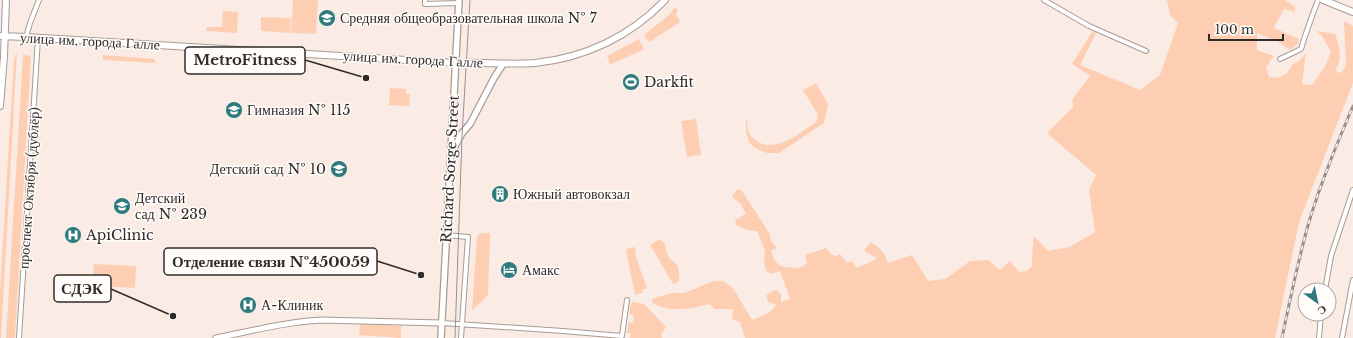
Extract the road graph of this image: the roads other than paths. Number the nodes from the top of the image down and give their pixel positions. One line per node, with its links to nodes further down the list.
1 (6, 0): 10 (main road)
2 (39, 0): 11 (street)
3 (425, 0): 8 (street)
4 (665, 0): 16 (main road, улица им. города Галле)
5 (1044, 0): 13 (street)
6 (1318, 0): 14 (street)
7 (1323, 0): 9 (main road)
8 (459, 1): 15 (main road, Richard Sorge Street)
9 (1353, 12)
10 (2, 37): 11 (main road, улица им. города Галле); 17 (main road)
11 (26, 37): 12 (main road, улица им. города Галле)
12 (38, 38): 15 (main road, улица им. города Галле); 28 (street, проспект Октября (дублёр))
13 (1146, 51)
14 (1280, 59)
15 (456, 63): 16 (main road, улица им. города Галле); 19 (main road, Richard Sorge Street)
16 (502, 64): 19 (main road)
17 (0, 92): 18 (main road)
18 (0, 106)
19 (451, 154): 21 (main road, Richard Sorge Street)
20 (1353, 190): 23 (street)
21 (446, 235): 26 (main road, Richard Sorge Street); 27 (street)
22 (1353, 280): 33 (street)
23 (1326, 282)
24 (627, 300): 27 (street)
25 (1320, 322): 32 (street)
26 (442, 323): 27 (street); 29 (street); 30 (main road, Richard Sorge Street)
27 (462, 325): 31 (street)
28 (19, 338)
29 (216, 338)
30 (441, 338)
31 (461, 338)
32 (1319, 338)
33 (1342, 338)

